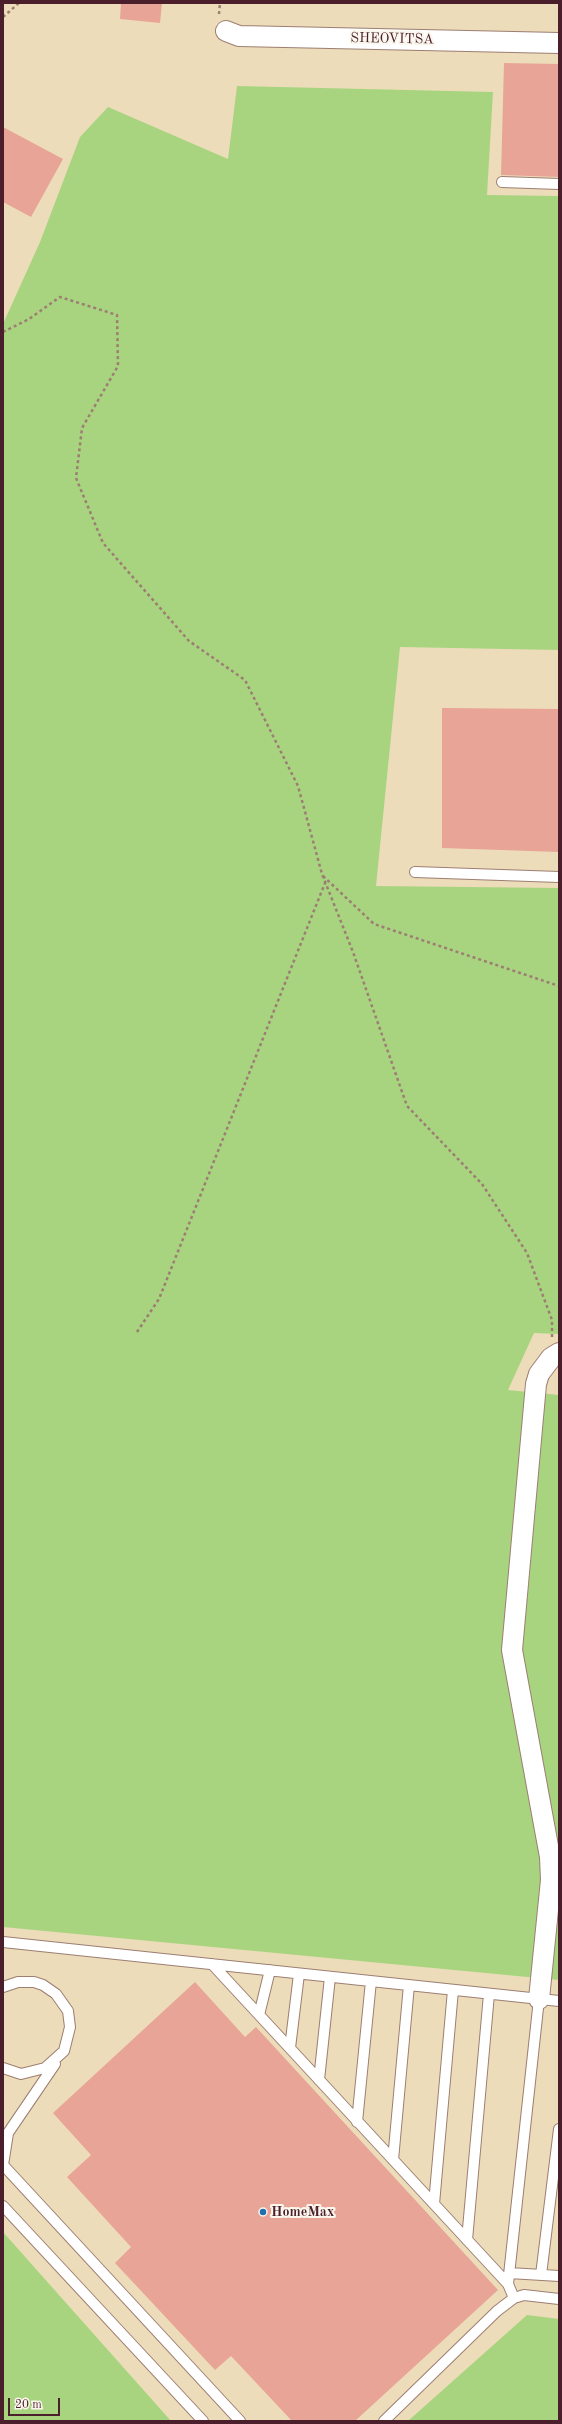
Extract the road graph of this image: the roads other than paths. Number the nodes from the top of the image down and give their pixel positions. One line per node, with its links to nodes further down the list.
1 (226, 31): 2 (street, SHEOVITSA)
2 (559, 43)
3 (502, 182): 4 (lane)
4 (559, 184)
5 (415, 872): 6 (lane)
6 (559, 877)
7 (556, 1360): 18 (street)
8 (3, 1942): 9 (lane)
9 (212, 1964): 10 (lane); 20 (lane)
10 (270, 1970): 11 (lane); 20 (lane)
11 (299, 1974): 12 (lane); 21 (lane)
12 (330, 1977): 13 (lane); 24 (lane)
13 (371, 1981): 14 (lane); 25 (lane)
14 (409, 1985): 16 (lane); 27 (lane)
15 (3, 1987): 22 (lane)
16 (452, 1990): 17 (lane); 29 (lane)
17 (489, 1994): 18 (lane); 31 (lane)
18 (539, 1999): 19 (lane); 32 (lane)
19 (559, 2001)
20 (259, 2015): 21 (lane)
21 (290, 2048): 24 (lane)
22 (64, 2051): 23 (lane); 28 (lane)
23 (3, 2068)
24 (319, 2080): 25 (lane)
25 (357, 2122): 27 (lane)
26 (559, 2129): 33 (lane)
27 (393, 2160): 29 (lane)
28 (3, 2165): 39 (lane)
29 (434, 2204): 31 (lane)
30 (3, 2206): 38 (lane)
31 (467, 2240): 35 (lane)
32 (509, 2273): 33 (lane); 35 (lane)
33 (541, 2275): 34 (lane)
34 (559, 2276)
35 (508, 2284): 36 (lane)
36 (514, 2298): 37 (lane); 40 (lane)
37 (559, 2299)
38 (203, 2421)
39 (240, 2421)
40 (384, 2421)

